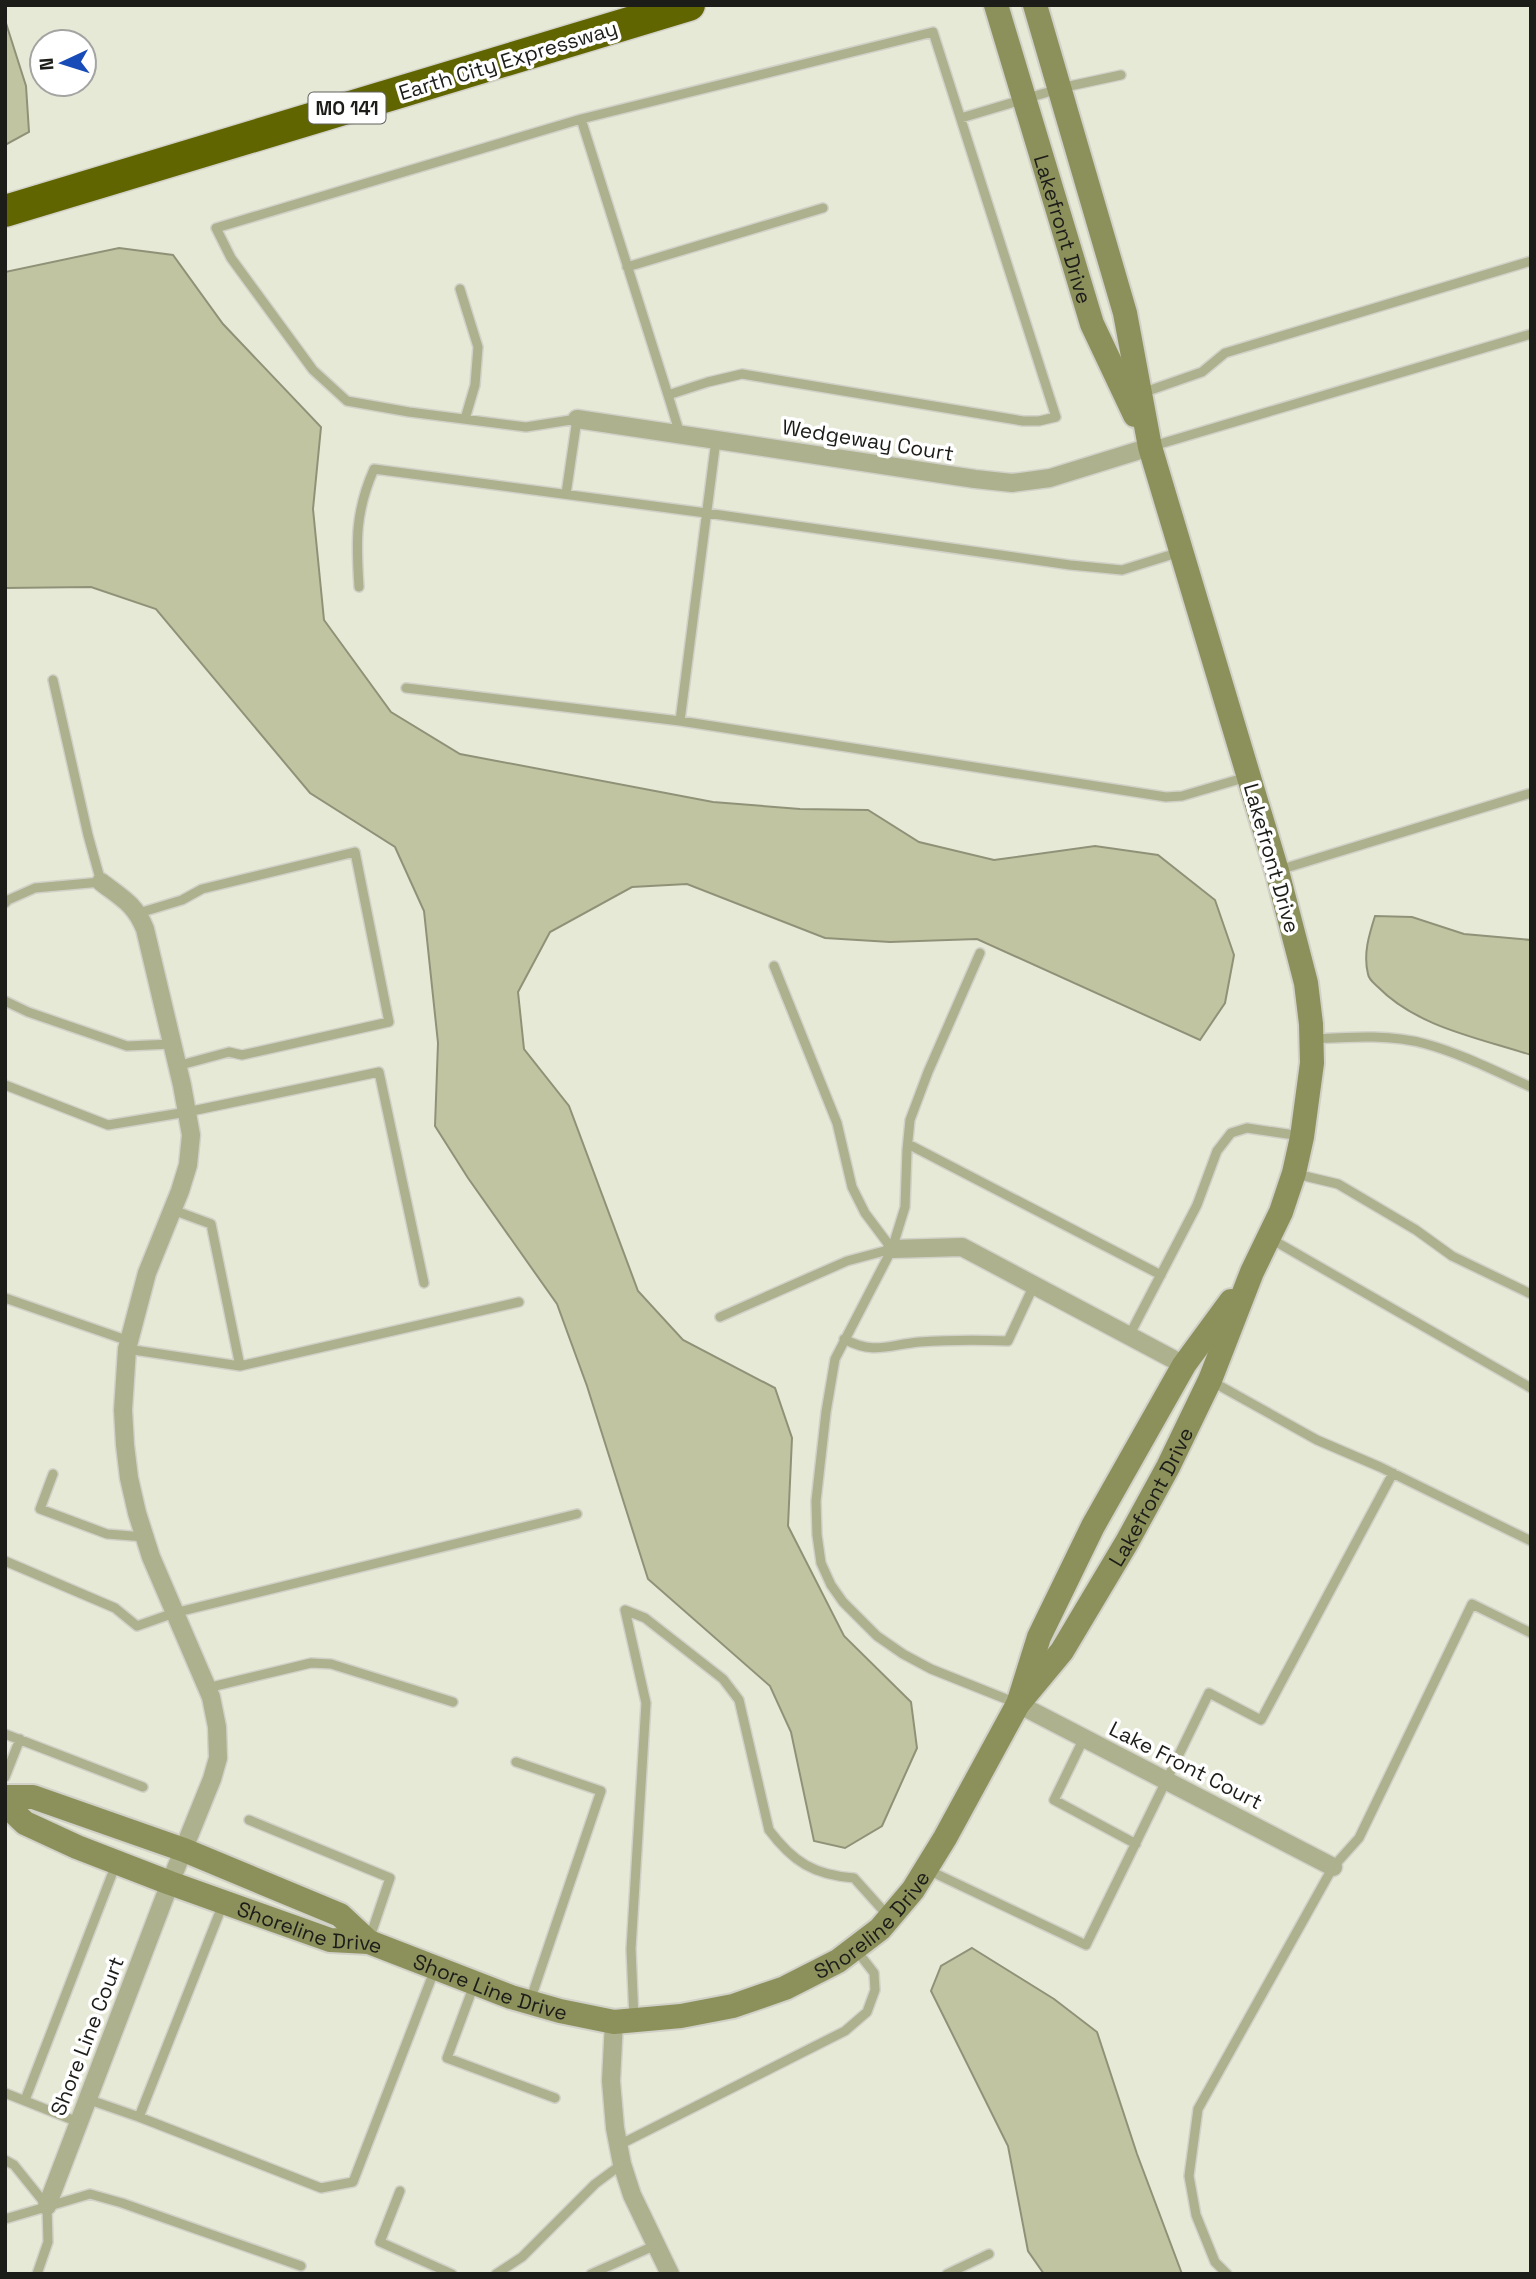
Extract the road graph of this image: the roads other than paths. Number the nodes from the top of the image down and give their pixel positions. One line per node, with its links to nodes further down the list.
1 (689, 5): 10 (highway, Earth City Expressway / MO 141)
2 (996, 5): 6 (street, Lakefront Drive)
3 (1035, 5): 5 (street, Lakefront Drive)
4 (1121, 75): 5 (lane)
5 (1059, 90): 6 (lane); 15 (street, Lakefront Drive)
6 (1025, 100): 7 (lane); 21 (street, Lakefront Drive)
7 (961, 118): 8 (lane); 16 (lane)
8 (581, 119): 12 (lane); 17 (lane)
9 (823, 208): 12 (lane)
10 (5, 211)
11 (1531, 261): 15 (lane)
12 (627, 267): 16 (lane)
13 (460, 289): 17 (lane)
14 (1531, 334): 21 (lane)
15 (1140, 393): 21 (street, Lakefront Drive)
16 (668, 396): 19 (lane)
17 (465, 419): 18 (lane)
18 (577, 419): 19 (street, Wedgeway Court); 22 (lane)
19 (681, 435): 20 (street, Wedgeway Court)
20 (716, 440): 21 (street, Wedgeway Court); 23 (lane)
21 (1150, 447): 24 (street, Lakefront Drive)
22 (566, 494): 23 (lane); 25 (lane)
23 (706, 513): 24 (lane); 28 (lane)
24 (1182, 551): 29 (street, Lakefront Drive)
25 (359, 587)
26 (53, 680): 32 (lane)
27 (406, 688): 28 (lane)
28 (680, 720): 29 (lane)
29 (1249, 776): 31 (street, Lakefront Drive)
30 (1531, 793): 31 (lane)
31 (1277, 871): 38 (street, Lakefront Drive)
32 (101, 882): 33 (lane); 34 (street)
33 (5, 904)
34 (139, 913): 39 (street, Shore Line Court); 40 (lane)
35 (980, 953): 45 (lane)
36 (774, 966): 49 (lane)
37 (5, 1001): 39 (lane)
38 (1311, 1039): 42 (lane); 44 (street, Lakefront Drive)
39 (172, 1044): 40 (street, Shore Line Court)
40 (177, 1066): 43 (street, Shore Line Court)
41 (5, 1085): 43 (lane)
42 (1531, 1087)
43 (187, 1112): 47 (street, Shore Line Court); 52 (lane)
44 (1302, 1137): 46 (street, Lakefront Drive); 51 (lane)
45 (908, 1144): 49 (lane); 51 (lane)
46 (1294, 1173): 48 (street, Lakefront Drive); 54 (lane)
47 (173, 1210): 60 (street, Shore Line Court); 62 (lane)
48 (1269, 1237): 50 (street, Lakefront Drive); 64 (lane)
49 (892, 1249): 53 (street); 57 (lane); 59 (lane)
50 (1252, 1272): 61 (street, Lakefront Drive); 63 (street, Lakefront Drive)
51 (1161, 1275): 58 (lane)
52 (424, 1283)
53 (1034, 1285): 58 (street); 59 (lane)
54 (1531, 1294)
55 (5, 1298): 60 (lane)
56 (519, 1302): 62 (lane)
57 (720, 1317)
58 (1129, 1336): 61 (street)
59 (844, 1339): 75 (lane)
60 (128, 1345): 62 (lane); 68 (street, Shore Line Court)
61 (1184, 1365): 75 (street, Lakefront Drive)
62 (240, 1366)
63 (1210, 1380): 65 (lane); 75 (street, Lakefront Drive)
64 (1531, 1388)
65 (1393, 1473): 69 (lane); 81 (lane)
66 (53, 1474): 68 (lane)
67 (577, 1514): 71 (lane)
68 (145, 1537): 71 (street, Shore Line Court)
69 (1531, 1541)
70 (5, 1561): 71 (lane)
71 (174, 1613): 73 (street, Shore Line Court)
72 (1531, 1633): 90 (lane)
73 (207, 1688): 74 (lane); 88 (street, Shore Line Court)
74 (453, 1702)
75 (1018, 1703): 77 (street, Lake Front Court); 86 (street, Lakefront Drive)
76 (5, 1734): 78 (lane)
77 (1084, 1738): 81 (street, Lake Front Court); 87 (lane)
78 (20, 1739): 80 (lane); 82 (lane)
79 (516, 1762): 99 (lane)
80 (5, 1777)
81 (1167, 1781): 87 (lane); 90 (street, Lake Front Court)
82 (143, 1787)
83 (5, 1797): 88 (street, Shoreline Drive)
84 (5, 1804): 89 (street, Shoreline Drive)
85 (250, 1820): 95 (lane)
86 (945, 1838): 91 (street, Shoreline Drive)
87 (1136, 1844): 91 (lane)
88 (184, 1850): 92 (street, Shore Line Court); 95 (street, Shoreline Drive)
89 (116, 1862): 92 (street, Shoreline Drive); 104 (lane)
90 (1333, 1867): 122 (lane)
91 (926, 1869): 94 (street, Shoreline Drive)
92 (170, 1884): 93 (street, Shoreline Drive); 103 (street, Shore Line Court)
93 (223, 1903): 95 (street, Shoreline Drive); 105 (lane)
94 (890, 1918): 96 (street, Shoreline Drive); 100 (lane)
95 (369, 1942): 97 (street, Shore Line Drive)
96 (855, 1948): 100 (street, Shoreline Drive); 107 (lane)
97 (435, 1968): 98 (street, Shore Line Drive); 105 (lane)
98 (475, 1983): 99 (street, Shore Line Drive); 102 (lane)
99 (530, 2003): 100 (street, Shore Line Drive)
100 (624, 2022): 107 (street)
101 (5, 2093): 104 (lane)
102 (555, 2098)
103 (87, 2099): 105 (lane); 106 (street, Shore Line Court)
104 (25, 2100): 106 (lane)
105 (138, 2117)
106 (78, 2122): 111 (street, Shore Line Court)
107 (619, 2145): 109 (street)
108 (5, 2160): 111 (lane)
109 (622, 2164): 113 (street); 118 (lane)
110 (400, 2191): 117 (lane)
111 (47, 2206): 112 (lane); 115 (lane); 116 (lane)
112 (5, 2219)
113 (656, 2245): 119 (lane); 120 (street)
114 (989, 2254): 121 (lane)
115 (301, 2266)
116 (37, 2274)
117 (452, 2274)
118 (496, 2274)
119 (591, 2274)
120 (670, 2274)
121 (947, 2274)
122 (1227, 2274)

